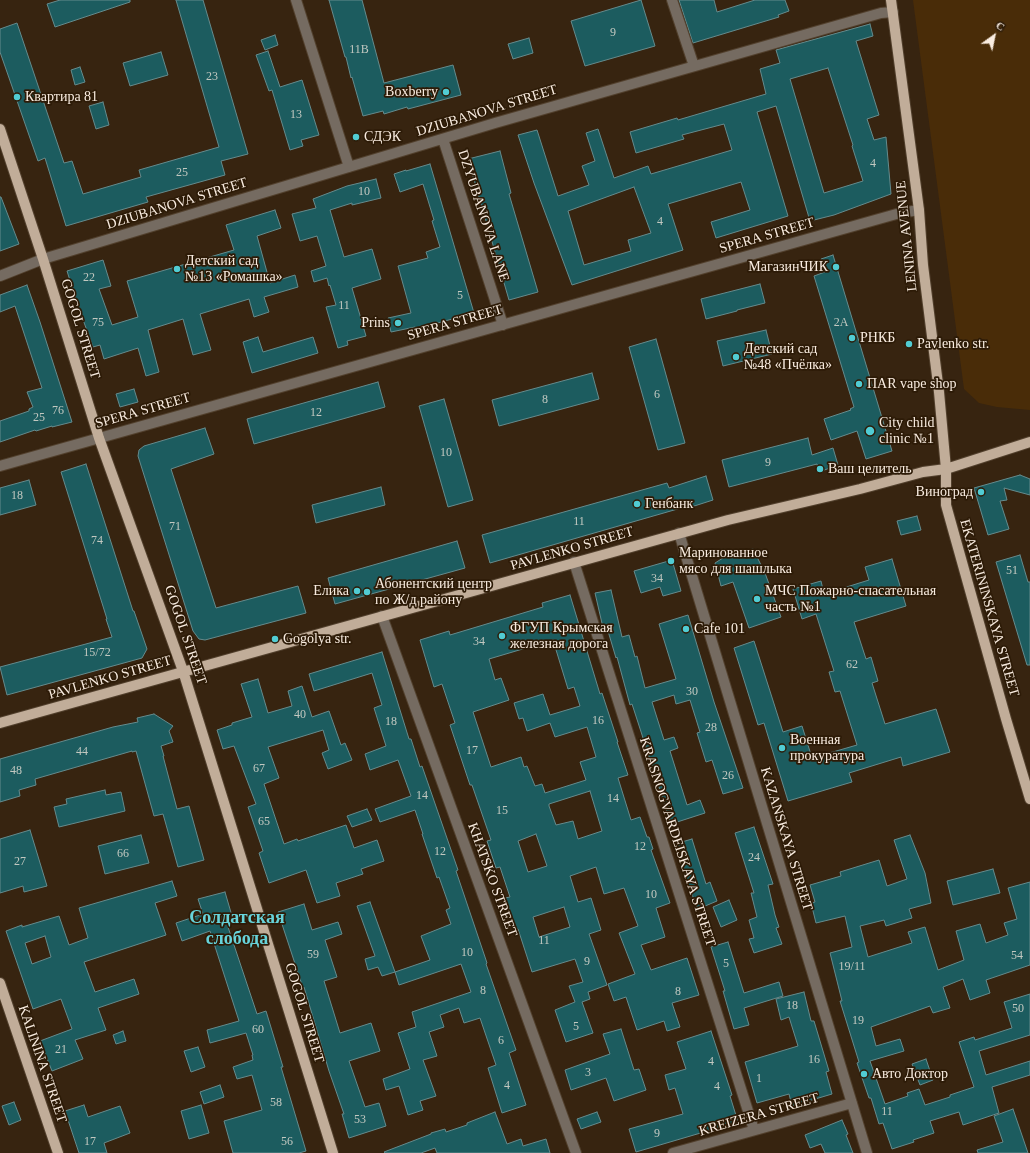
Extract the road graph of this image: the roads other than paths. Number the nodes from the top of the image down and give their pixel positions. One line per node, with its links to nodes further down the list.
1 (296, 0): 8 (street)
2 (672, 0): 5 (street)
3 (891, 0): 4 (main road, LENINA AVENUE)
4 (893, 12): 5 (street, DZIUBANOVA STREET); 9 (main road, LENINA AVENUE)
5 (694, 66): 7 (street, DZIUBANOVA STREET)
6 (0, 129): 10 (main road, GOGOL STREET)
7 (443, 139): 8 (street, DZIUBANOVA STREET); 12 (street, DZYUBANOVA LANE)
8 (349, 167): 10 (street, DZIUBANOVA STREET)
9 (919, 210): 12 (street, SPERA STREET); 16 (main road, LENINA AVENUE)
10 (44, 259): 11 (street, DZIUBANOVA STREET); 13 (main road, GOGOL STREET)
11 (0, 276)
12 (503, 325): 13 (street, SPERA STREET)
13 (100, 438): 15 (street, SPERA STREET); 20 (main road, GOGOL STREET)
14 (1030, 442): 16 (main road, PAVLENKO STREET)
15 (0, 466)
16 (946, 469): 17 (main road, PAVLENKO STREET); 22 (main road, EKATERININSKAYA STREET)
17 (679, 533): 18 (main road, PAVLENKO STREET); 24 (street, KAZANSKAYA STREET)
18 (574, 562): 19 (main road, PAVLENKO STREET); 25 (street, KRASNOGVARDEISKAYA STREET)
19 (382, 616): 20 (main road, PAVLENKO STREET); 28 (street, KHATSKO STREET)
20 (183, 671): 21 (main road, PAVLENKO STREET); 27 (main road, GOGOL STREET)
21 (0, 723)
22 (1030, 799)
23 (0, 983): 26 (main road, KALININA STREET)
24 (852, 1103): 25 (street, KREIZERA STREET); 30 (street, KAZANSKAYA STREET)
25 (754, 1130): 29 (street, KREIZERA STREET)
26 (58, 1153)
27 (333, 1153)
28 (576, 1153)
29 (673, 1153)
30 (867, 1153)

